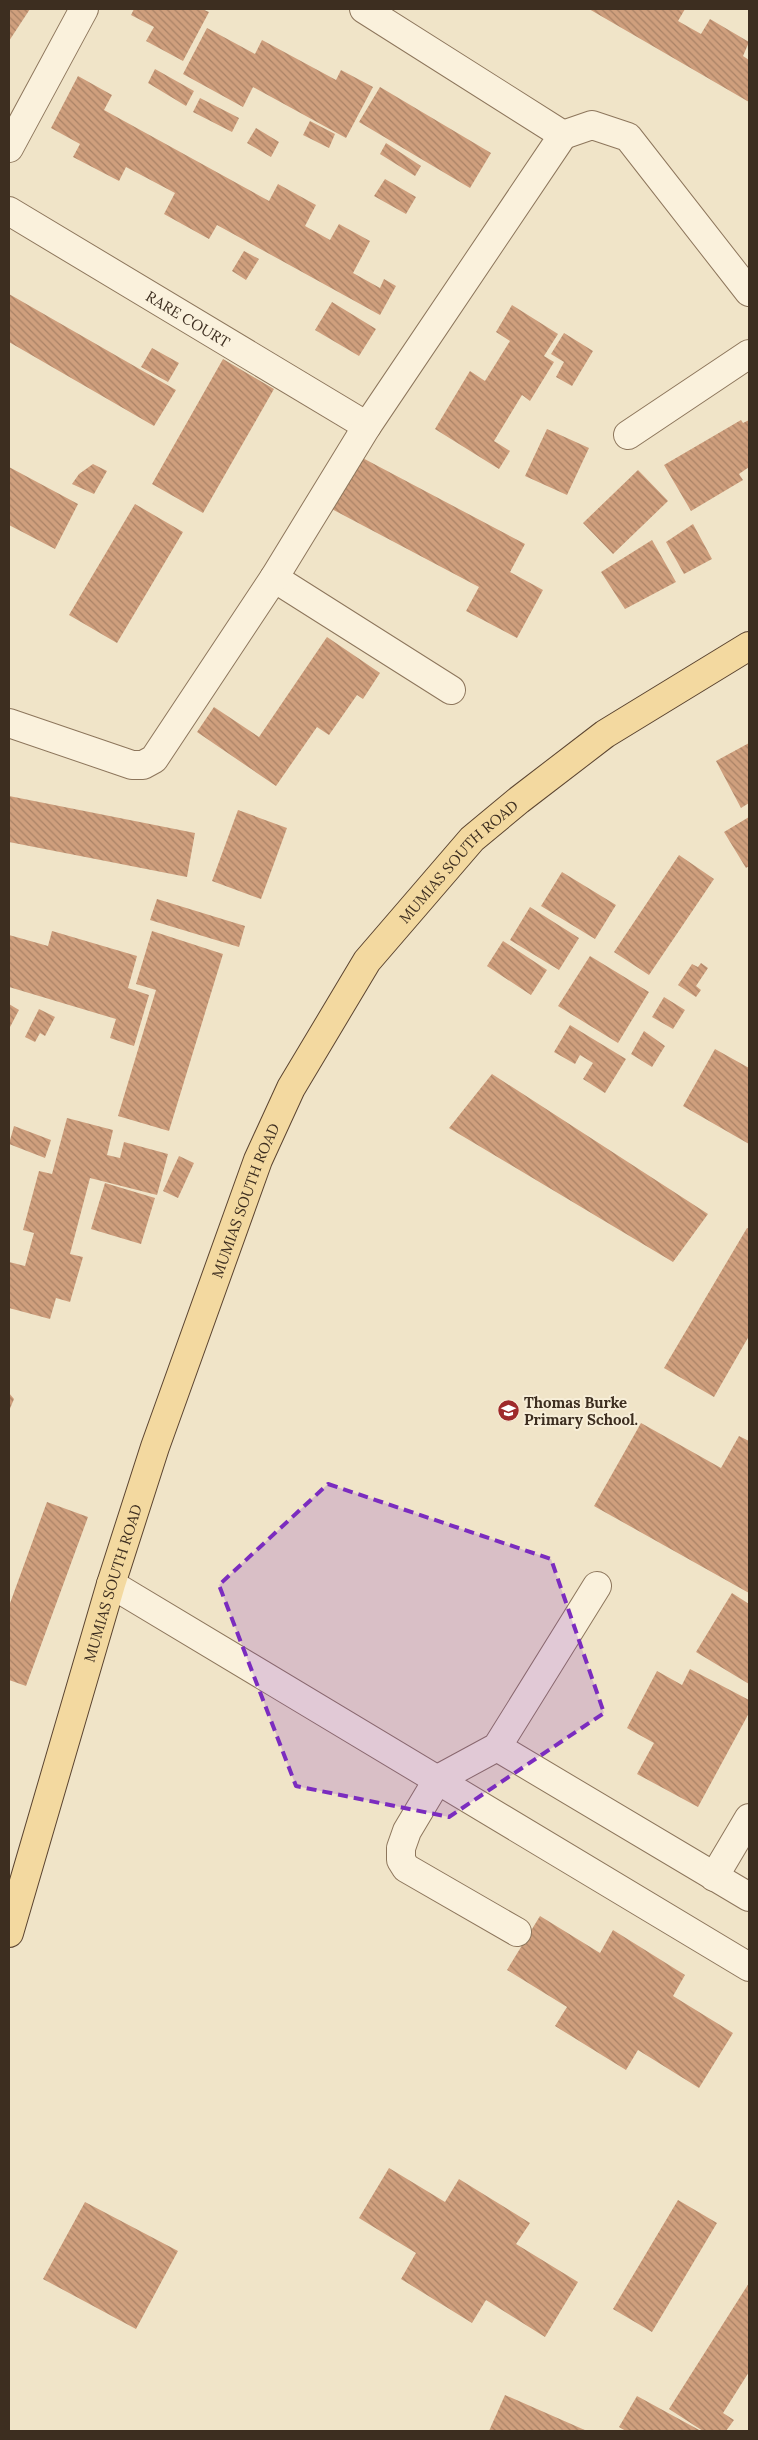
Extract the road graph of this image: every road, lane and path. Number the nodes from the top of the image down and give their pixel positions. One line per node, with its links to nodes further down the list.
1 (84, 9): 4 (street)
2 (364, 9): 3 (street)
3 (563, 135): 6 (street); 8 (street)
4 (9, 148)
5 (9, 211): 8 (street, RARE COURT)
6 (749, 292)
7 (749, 354): 9 (street)
8 (367, 426): 10 (street)
9 (628, 435)
10 (274, 578): 12 (street); 13 (street)
11 (749, 646): 14 (main road, MUMIAS SOUTH ROAD)
12 (451, 690)
13 (9, 723)
14 (111, 1584): 17 (street); 22 (main road, MUMIAS SOUTH ROAD)
15 (597, 1586): 16 (street)
16 (497, 1747): 17 (street); 19 (street)
17 (438, 1779): 21 (street); 23 (street)
18 (749, 1818): 19 (street)
19 (714, 1878): 20 (street)
20 (749, 1898)
21 (517, 1932)
22 (9, 1933)
23 (749, 1967)

